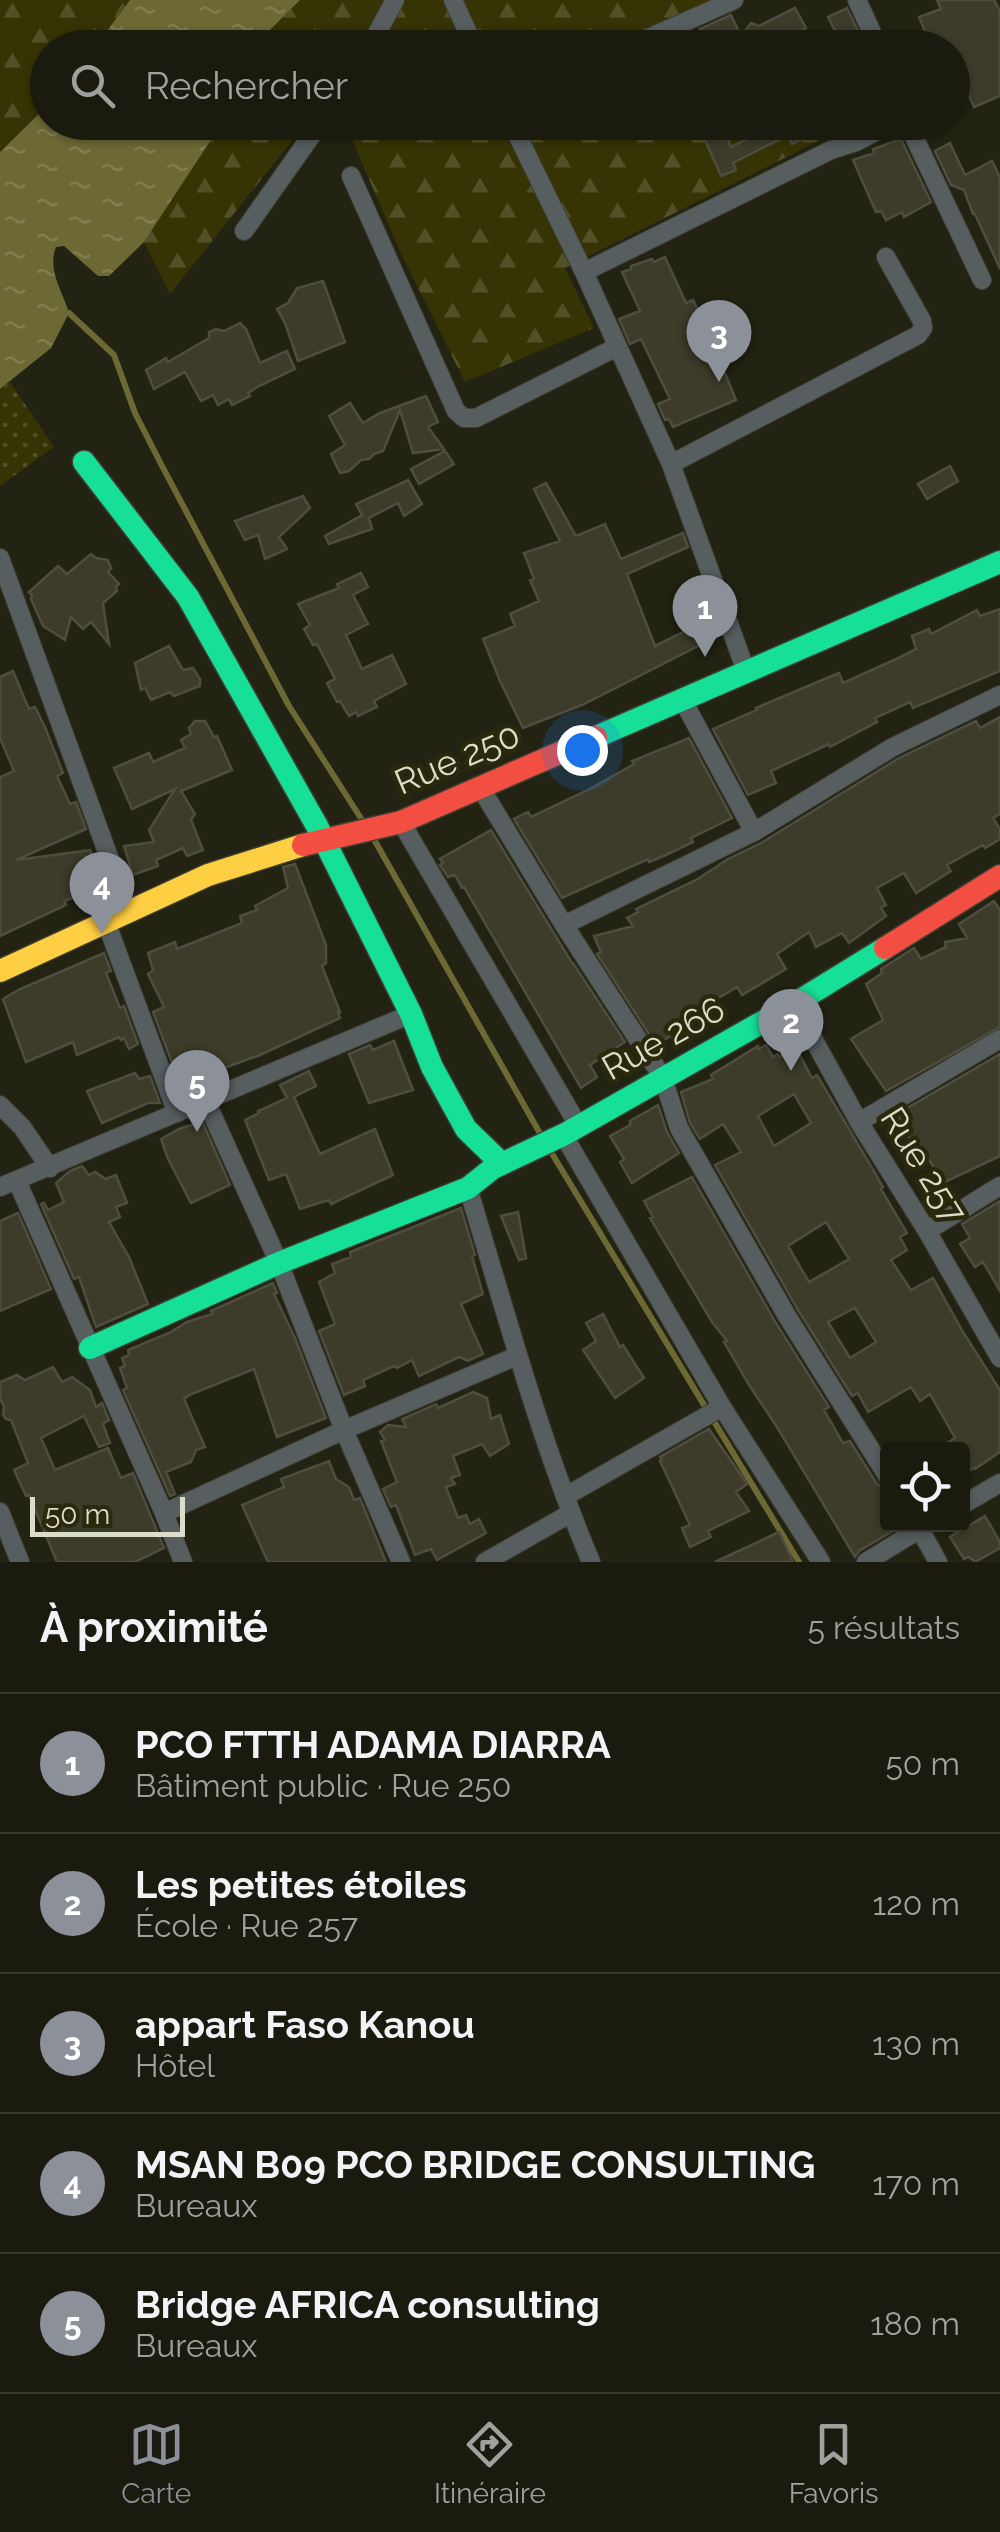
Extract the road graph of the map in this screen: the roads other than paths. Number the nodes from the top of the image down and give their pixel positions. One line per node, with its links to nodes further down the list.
1 (394, 0): 5 (street)
2 (453, 0): 6 (street)
3 (734, 0): 7 (street)
4 (856, 0): 8 (street)
5 (378, 30)
6 (467, 30)
7 (666, 30)
8 (870, 30)
9 (308, 140): 14 (street)
10 (520, 140): 16 (street)
11 (860, 140): 16 (street)
12 (916, 140): 17 (street)
13 (350, 176): 18 (street)
14 (244, 231)
15 (886, 257): 20 (street)
16 (584, 272): 18 (street)
17 (982, 280)
18 (617, 346): 20 (street)
19 (84, 462): 29 (street)
20 (670, 464): 23 (street)
21 (0, 558): 31 (street)
22 (1000, 562): 23 (street, Rue 250)
23 (746, 671): 25 (street, Rue 250)
24 (1000, 695): 28 (street)
25 (682, 699): 26 (street, Rue 250); 28 (street)
26 (480, 787): 27 (street, Rue 250); 33 (street)
27 (401, 822): 29 (street, Rue 250); 43 (street)
28 (754, 832): 33 (street)
29 (324, 839): 31 (street, Rue 250); 36 (street)
30 (1000, 876): 35 (street, Rue 266)
31 (129, 912): 32 (street, Rue 250)
32 (106, 922): 34 (street, Rue 250); 41 (street)
33 (564, 925): 38 (street)
34 (0, 971)
35 (794, 1004): 38 (street, Rue 266); 42 (street, Rue 257)
36 (411, 1014): 39 (street); 44 (street)
37 (1000, 1038): 42 (street)
38 (662, 1078): 43 (street, Rue 266); 57 (street)
39 (206, 1101): 41 (street); 50 (street)
40 (0, 1105): 45 (street)
41 (177, 1114): 45 (street)
42 (859, 1122): 49 (street, Rue 257)
43 (571, 1130): 44 (street, Rue 266); 55 (street)
44 (502, 1163): 48 (street, Rue 266)
45 (50, 1168): 46 (street)
46 (9, 1184): 52 (street)
47 (1000, 1186): 49 (street)
48 (468, 1188): 50 (street, Rue 266); 53 (street)
49 (927, 1230): 51 (street, Rue 257)
50 (279, 1263): 52 (street, Rue 266); 56 (street)
51 (995, 1335): 54 (street, Rue 257)
52 (90, 1348): 62 (street)
53 (518, 1356): 56 (street); 60 (street)
54 (1000, 1358)
55 (722, 1406): 60 (street); 70 (street)
56 (344, 1430): 62 (street); 67 (street)
57 (880, 1464)
58 (1000, 1484): 59 (street)
59 (970, 1501)
60 (568, 1505): 68 (street); 69 (street)
61 (0, 1512): 65 (street)
62 (164, 1513): 66 (street)
63 (912, 1532): 71 (street)
64 (924, 1532): 72 (street)
65 (20, 1562)
66 (183, 1562)
67 (401, 1562)
68 (485, 1562)
69 (591, 1562)
70 (820, 1562)
71 (866, 1562)
72 (938, 1562)

